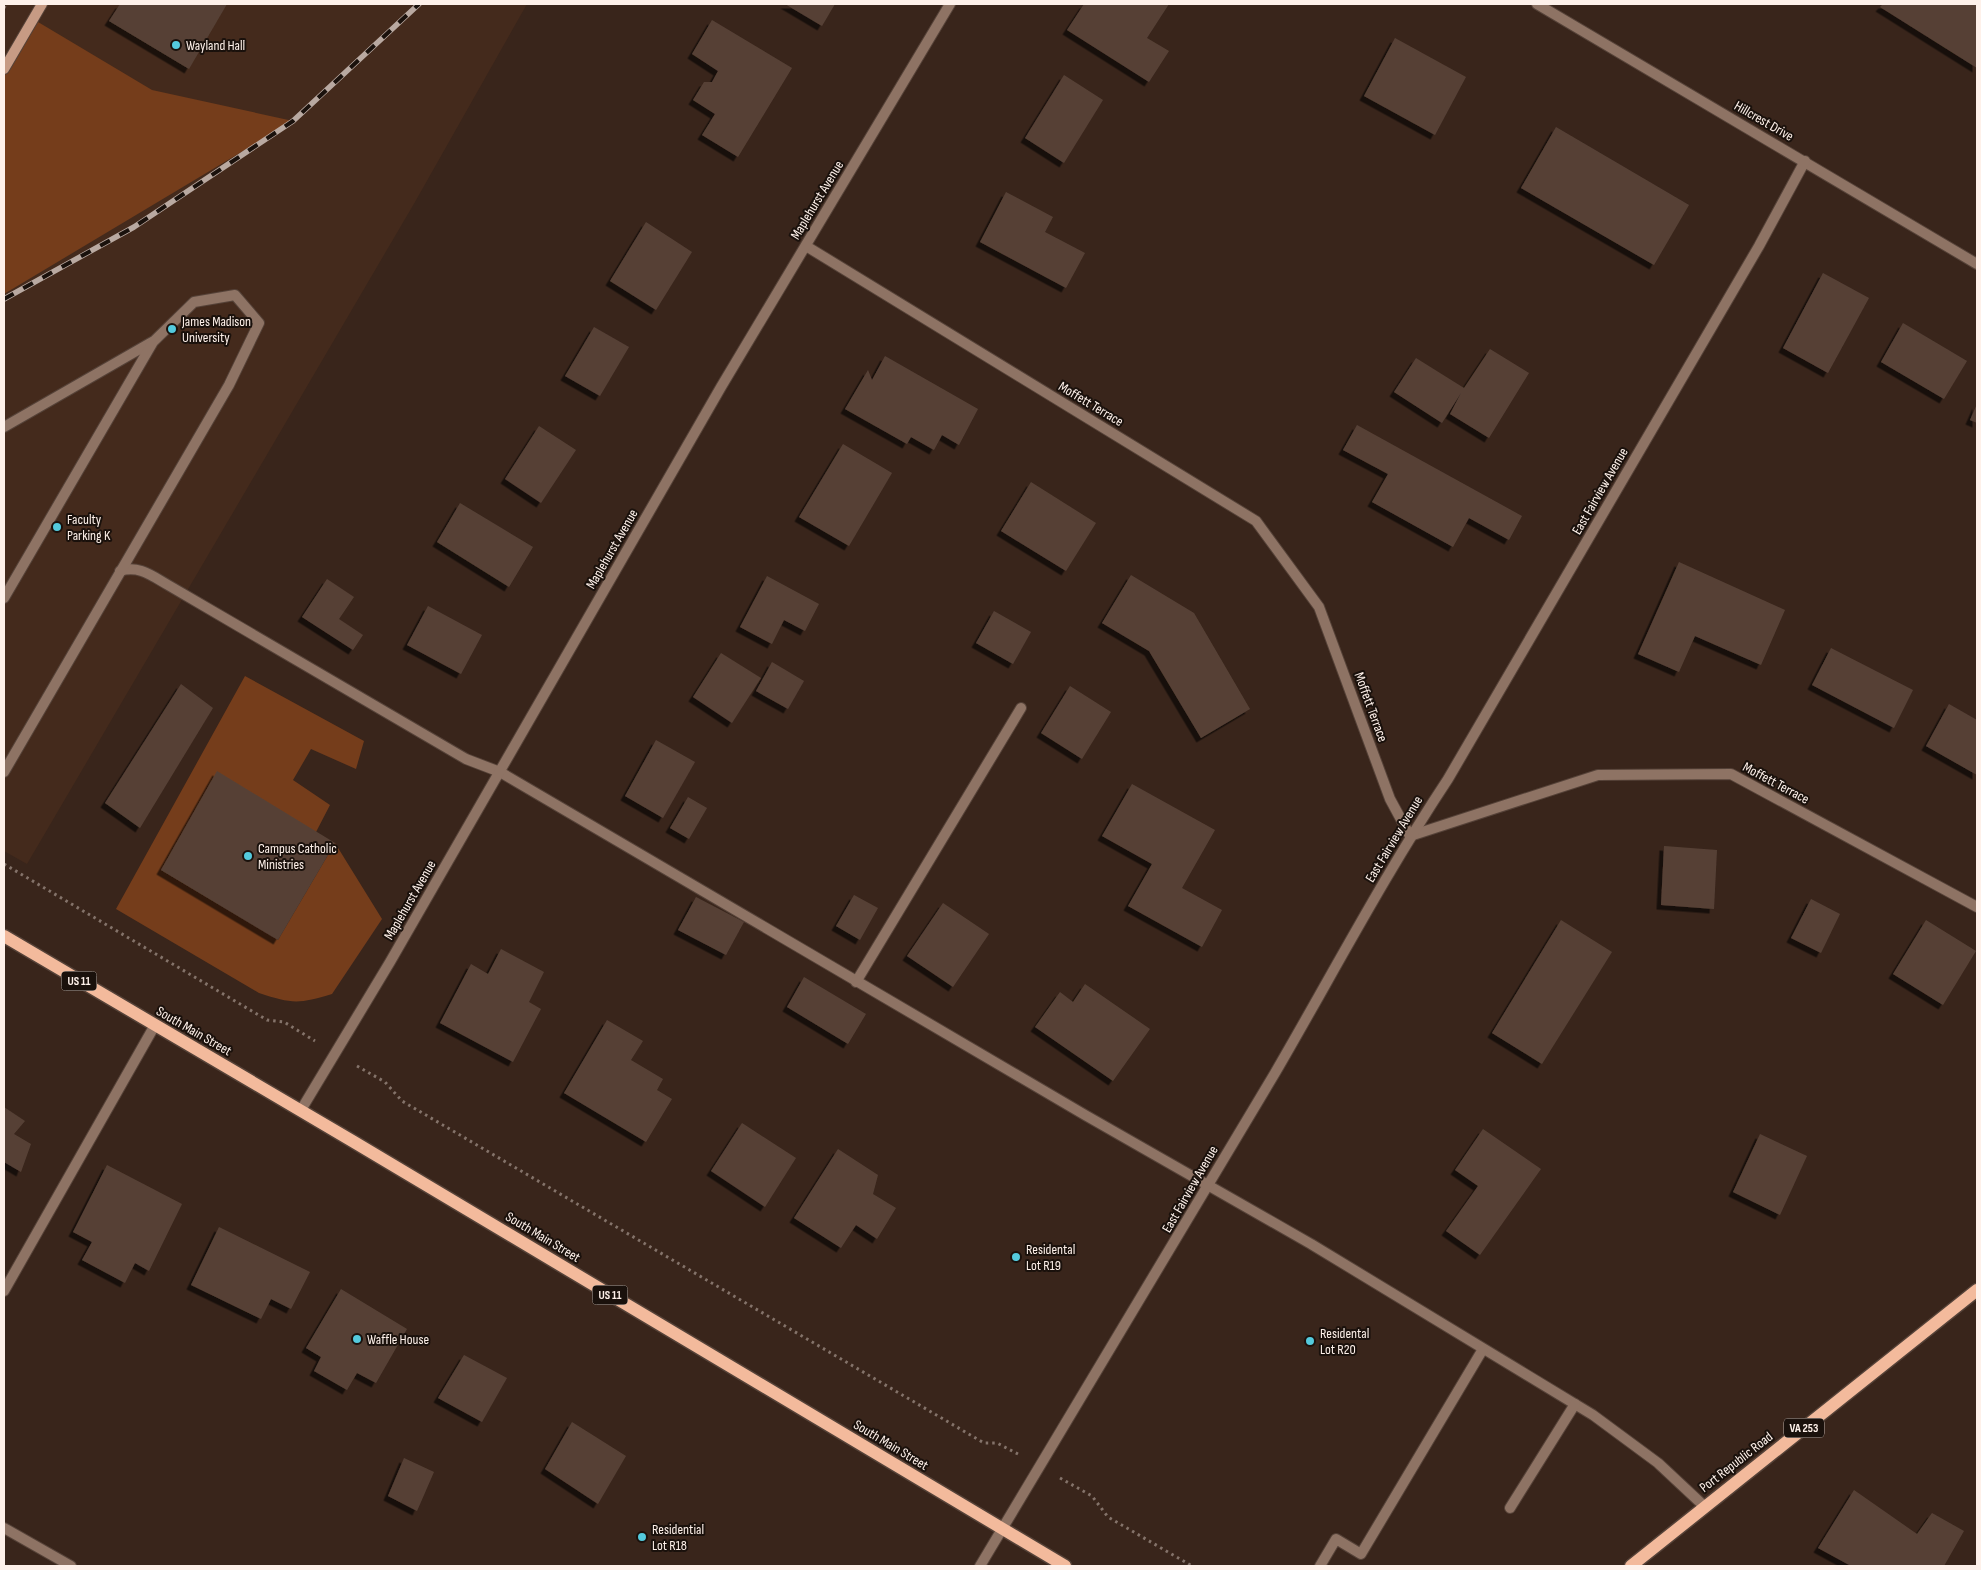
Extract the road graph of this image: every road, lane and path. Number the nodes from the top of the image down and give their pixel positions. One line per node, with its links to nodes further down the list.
1 (6, 4): 5 (path)
2 (42, 4): 6 (street)
3 (950, 4): 8 (street, Maplehurst Avenue)
4 (1537, 4): 7 (street, Hillcrest Drive)
5 (4, 8)
6 (4, 69)
7 (1805, 161): 9 (street, Hillcrest Drive); 17 (street, East Fairview Avenue)
8 (806, 246): 16 (street, Maplehurst Avenue); 17 (street, Moffett Terrace)
9 (1977, 264)
10 (153, 342): 11 (street); 12 (street); 13 (street)
11 (4, 426)
12 (120, 571): 15 (street); 16 (street)
13 (4, 598)
14 (1022, 708): 21 (street)
15 (4, 772)
16 (500, 772): 21 (street); 23 (street, Maplehurst Avenue)
17 (1410, 836): 19 (street, Moffett Terrace); 25 (street, East Fairview Avenue)
18 (4, 864): 23 (path)
19 (1977, 906)
20 (4, 936): 22 (main road, South Main Street / US 11)
21 (856, 982): 25 (street)
22 (155, 1025): 24 (main road, South Main Street / US 11); 27 (street)
23 (335, 1053): 24 (street, Maplehurst Avenue); 30 (path)
24 (301, 1110): 34 (main road, South Main Street / US 11)
25 (1209, 1185): 28 (street); 30 (street, East Fairview Avenue)
26 (1977, 1290): 31 (main road, Port Republic Road / VA 253)
27 (4, 1291)
28 (1484, 1348): 29 (street); 40 (street)
29 (1575, 1404): 31 (street); 32 (street)
30 (1040, 1467): 34 (street, East Fairview Avenue); 39 (path)
31 (1704, 1506): 35 (main road, Port Republic Road / VA 253)
32 (1510, 1508)
33 (4, 1528): 36 (street)
34 (1002, 1529): 37 (street, East Fairview Avenue); 38 (main road, South Main Street / US 11)
35 (1635, 1565)
36 (70, 1566)
37 (980, 1566)
38 (1065, 1566)
39 (1192, 1566)
40 (1320, 1566)

